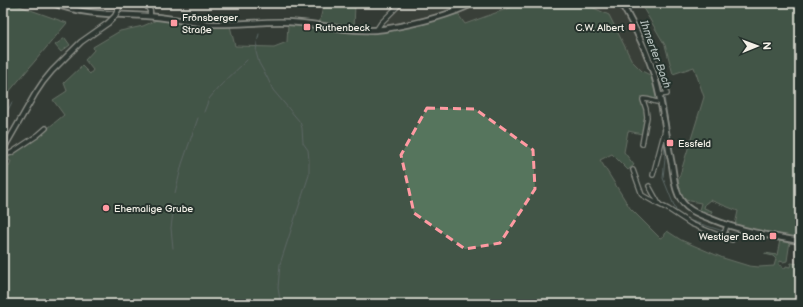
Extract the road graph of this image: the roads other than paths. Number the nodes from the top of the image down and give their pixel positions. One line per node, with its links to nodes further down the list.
1 (53, 3): 7 (main road)
2 (146, 3): 7 (street)
3 (401, 3): 8 (street)
4 (474, 3): 8 (main road)
5 (621, 3): 10 (main road)
6 (121, 4): 15 (street, bridge)
7 (150, 16): 8 (main road)
8 (377, 30)
9 (645, 36): 10 (street)
10 (659, 95): 11 (main road)
11 (660, 102): 13 (main road); 14 (street)
12 (46, 128): 16 (street)
13 (665, 128): 18 (street); 21 (main road)
14 (642, 144)
15 (3, 150)
16 (3, 154)
17 (633, 170): 20 (street)
18 (653, 175)
19 (649, 186): 20 (street)
20 (659, 204): 22 (street)
21 (726, 227): 22 (street); 24 (main road)
22 (724, 235): 23 (street)
23 (732, 240)
24 (800, 241)

